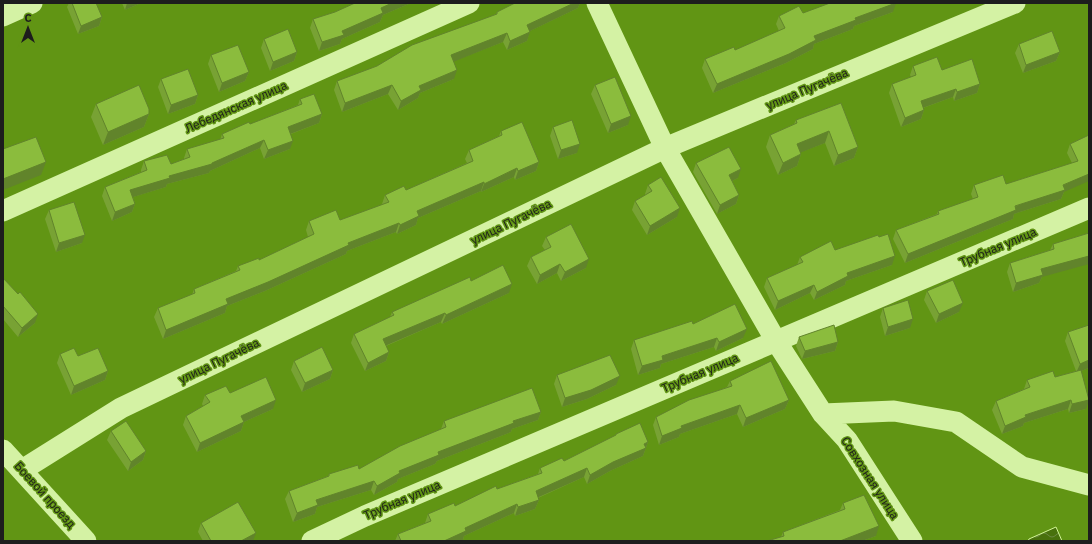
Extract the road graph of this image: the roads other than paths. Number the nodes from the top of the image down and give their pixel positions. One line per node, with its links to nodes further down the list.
1 (32, 3): 5 (street)
2 (470, 3): 8 (street, Лебедянская улица)
3 (597, 3): 6 (street, Совхозная улица)
4 (1015, 3): 6 (street, улица Пугачёва)
5 (3, 16)
6 (665, 148): 9 (street, Совхозная улица); 12 (street, улица Пугачёва)
7 (1089, 208): 9 (street, Трубная улица)
8 (3, 211)
9 (776, 341): 10 (street, Совхозная улица); 15 (street, Трубная улица)
10 (823, 414): 13 (street); 16 (street, Совхозная улица)
11 (3, 450): 12 (street, Боевой проезд)
12 (22, 470): 14 (street, Боевой проезд)
13 (1089, 485)
14 (86, 541)
15 (312, 541)
16 (912, 541)

